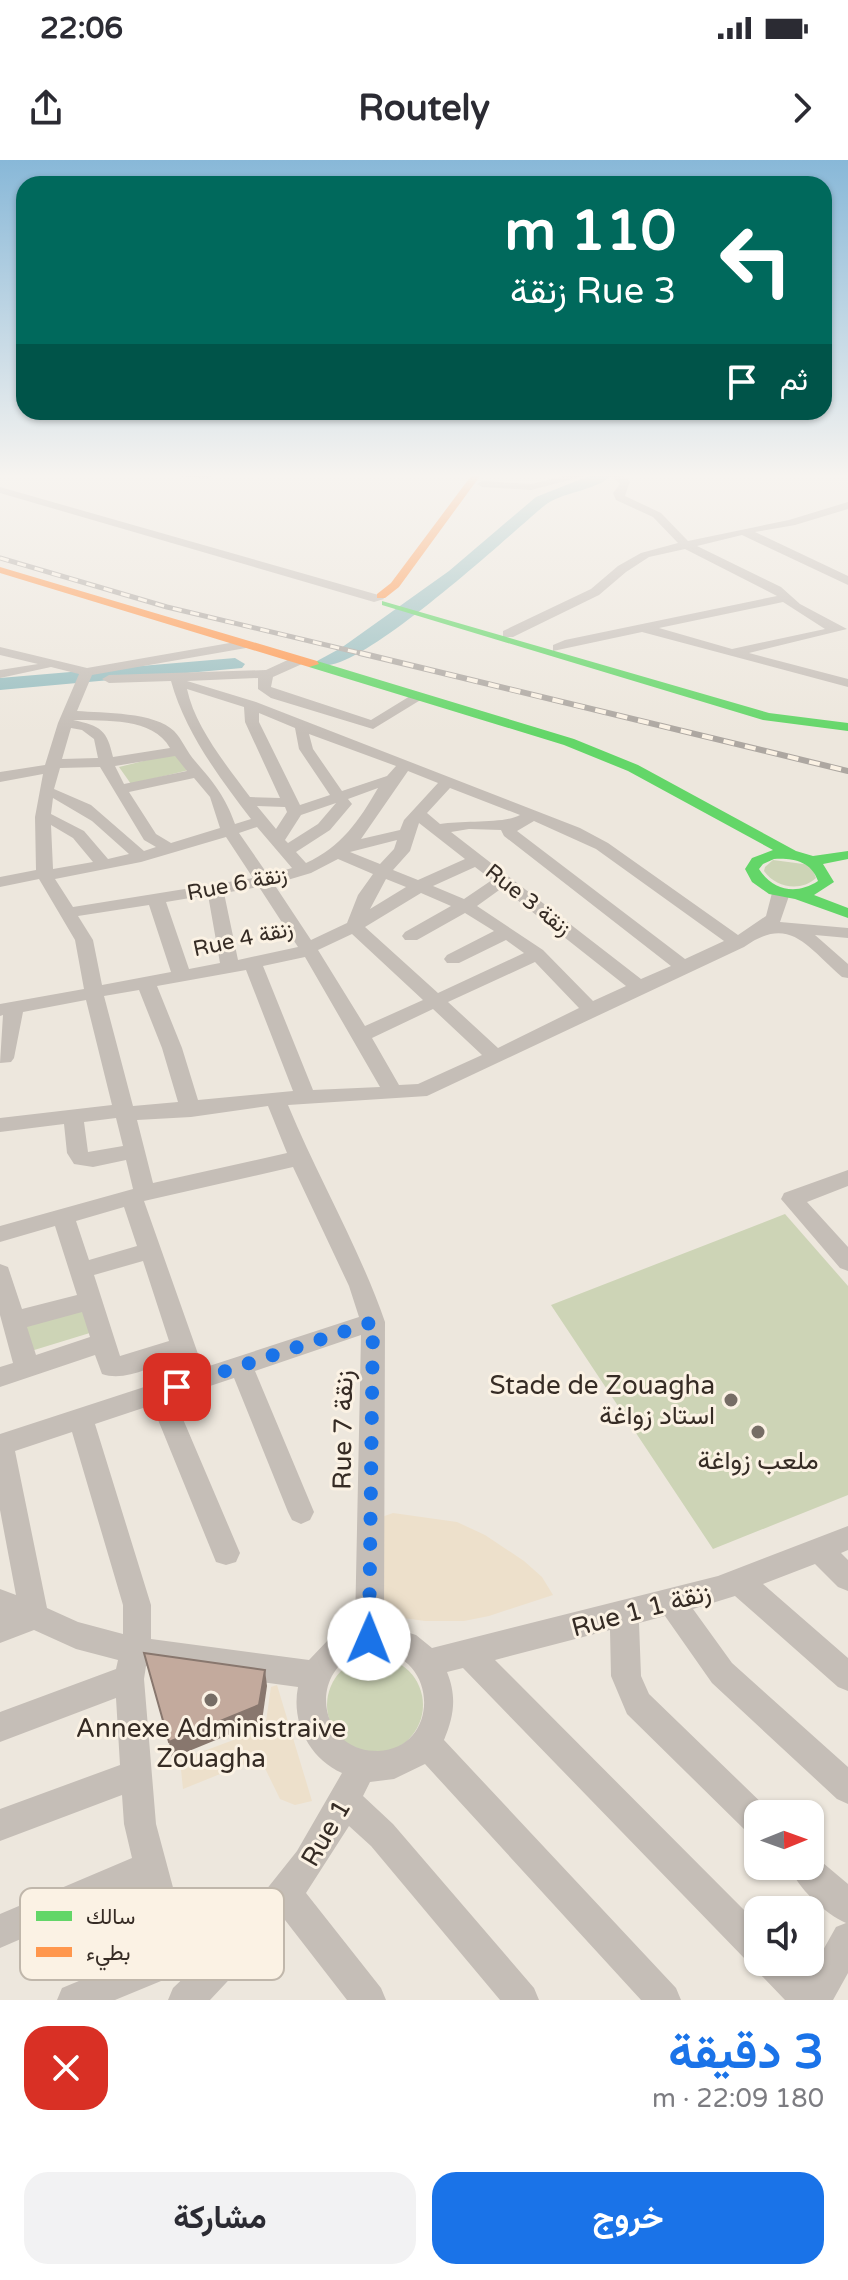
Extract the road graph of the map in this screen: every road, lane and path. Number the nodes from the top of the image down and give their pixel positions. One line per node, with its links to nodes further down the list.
1 (258, 562): 9 (street)
2 (414, 562): 9 (main road)
3 (634, 562): 13 (street)
4 (721, 562): 8 (street)
5 (808, 562): 7 (street)
6 (0, 570): 14 (main road)
7 (848, 581)
8 (786, 598): 11 (street); 12 (street)
9 (393, 601): 10 (main road)
10 (426, 613): 13 (main road); 33 (main road)
11 (643, 627): 15 (street); 17 (street)
12 (842, 629): 17 (street)
13 (508, 634): 15 (main road)
14 (241, 645): 18 (main road); 24 (street)
15 (558, 648): 30 (main road)
16 (0, 651): 19 (street)
17 (732, 653): 23 (street)
18 (297, 661): 22 (street); 27 (main road)
19 (53, 666): 21 (street); 24 (street)
20 (848, 667): 23 (street)
21 (0, 674)
22 (268, 674): 25 (street); 31 (street)
23 (813, 674): 26 (street)
24 (86, 676): 25 (street); 29 (street)
25 (178, 679): 28 (street); 46 (street)
26 (848, 683)
27 (420, 696): 31 (street); 56 (main road)
28 (251, 705): 32 (street); 47 (street)
29 (66, 719): 35 (street); 36 (street); 38 (street)
30 (848, 719)
31 (373, 725): 34 (street)
32 (302, 727): 34 (street); 45 (street)
33 (848, 727)
34 (345, 744): 37 (street)
35 (178, 751): 36 (street); 39 (street)
36 (104, 762): 38 (street); 43 (street)
37 (406, 765): 41 (street, Rue 6 زنقة); 42 (street)
38 (52, 766): 40 (street); 44 (street)
39 (197, 773): 43 (street); 54 (street)
40 (0, 777)
41 (388, 780): 45 (street); 59 (street, Rue 6 زنقة)
42 (448, 781): 48 (street); 49 (street)
43 (121, 789): 58 (street)
44 (46, 791): 50 (street); 62 (street)
45 (340, 797): 47 (street); 57 (street)
46 (245, 801): 47 (street); 51 (street)
47 (293, 808): 57 (street)
48 (418, 814): 53 (street, Rue 3 زنقة); 55 (street)
49 (535, 814): 52 (street); 88 (street)
50 (43, 817): 65 (street); 70 (street)
51 (258, 822): 54 (street); 57 (street)
52 (510, 826): 53 (street); 94 (street)
53 (437, 829): 64 (street, Rue 3 زنقة)
54 (229, 830): 58 (street); 72 (street)
55 (407, 833): 59 (street); 68 (street)
56 (754, 833): 60 (main road); 63 (main road)
57 (282, 846): 67 (street)
58 (168, 848): 62 (street)
59 (343, 850): 67 (street, Rue 6 زنقة); 68 (street)
60 (792, 855): 63 (main road); 69 (main road)
61 (848, 855): 69 (main road)
62 (141, 857): 65 (street)
63 (759, 859): 76 (main road)
64 (477, 860): 71 (street, Rue 3 زنقة); 74 (street, Rue 4 زنقة)
65 (103, 865): 70 (street)
66 (848, 867): 69 (main road)
67 (303, 870): 72 (street, Rue 6 زنقة)
68 (385, 870): 74 (street); 82 (street)
69 (821, 873): 76 (main road); 77 (main road)
70 (45, 874): 73 (street); 80 (street)
71 (503, 880): 79 (street); 98 (street, Rue 3 زنقة)
72 (264, 881): 75 (street, Rue 6 زنقة); 89 (street)
73 (0, 882)
74 (419, 888): 79 (street); 82 (street, Rue 4 زنقة)
75 (215, 889): 78 (street, Rue 6 زنقة); 93 (street)
76 (788, 894): 81 (main road); 83 (street)
77 (848, 896)
78 (156, 899): 80 (street, Rue 6 زنقة); 96 (street)
79 (465, 906): 85 (street); 86 (street)
80 (68, 913): 99 (street)
81 (848, 913)
82 (354, 926): 89 (street, Rue 4 زنقة); 100 (street)
83 (768, 926): 84 (street); 88 (street)
84 (798, 930): 87 (street); 95 (street)
85 (507, 932): 90 (street); 91 (street)
86 (411, 936)
87 (844, 937)
88 (738, 943): 94 (street)
89 (309, 949): 92 (street, Rue 4 زنقة); 103 (street)
90 (537, 954): 100 (street); 102 (street)
91 (453, 959)
92 (253, 964): 93 (street, Rue 4 زنقة); 107 (street)
93 (230, 967): 96 (street, Rue 4 زنقة)
94 (684, 967): 98 (street)
95 (848, 973)
96 (181, 977): 97 (street, Rue 4 زنقة)
97 (146, 983): 99 (street, Rue 4 زنقة); 109 (street)
98 (639, 987): 102 (street)
99 (94, 993): 101 (street, Rue 4 زنقة); 110 (street)
100 (433, 1000): 103 (street); 104 (street)
101 (7, 1009): 105 (street)
102 (591, 1010): 104 (street)
103 (362, 1035): 106 (street)
104 (495, 1056): 106 (street)
105 (4, 1058)
106 (393, 1092): 107 (street)
107 (306, 1098): 108 (street)
108 (275, 1099): 109 (street); 114 (street, Rue 7 زنقة)
109 (191, 1110): 110 (street)
110 (125, 1112): 111 (street); 113 (street)
111 (73, 1117): 112 (street); 113 (street)
112 (0, 1125)
113 (135, 1151): 116 (street)
114 (299, 1158): 116 (street); 125 (street, Rue 7 زنقة)
115 (848, 1178): 120 (street)
116 (139, 1195): 117 (street); 119 (street)
117 (64, 1218): 118 (street); 121 (street)
118 (0, 1234)
119 (152, 1250): 121 (street); 127 (street)
120 (848, 1262)
121 (79, 1271): 123 (street)
122 (2, 1286): 124 (street)
123 (88, 1301): 124 (street); 126 (street)
124 (14, 1321): 129 (street)
125 (373, 1322): 128 (street); 146 (street, Rue 7 زنقة)
126 (101, 1343): 127 (street); 129 (street)
127 (182, 1346): 131 (street)
128 (241, 1366): 131 (street); 135 (street)
129 (27, 1368): 130 (street)
130 (0, 1377)
131 (195, 1381): 132 (street)
132 (159, 1393): 133 (street); 138 (street)
133 (81, 1419): 134 (street); 149 (street)
134 (0, 1445): 144 (street)
135 (301, 1512)
136 (848, 1538): 137 (street, Rue 1 زنقة 1)
137 (820, 1551): 139 (street); 140 (street, Rue 1 زنقة 1)
138 (226, 1553)
139 (848, 1578)
140 (740, 1582): 142 (street, Rue 1 زنقة 1); 151 (street)
141 (0, 1602): 144 (street)
142 (672, 1603): 143 (street, Rue 1 زنقة 1); 156 (street)
143 (624, 1615): 147 (street, Rue 1 زنقة 1); 158 (street)
144 (34, 1617): 145 (street); 149 (street)
145 (0, 1629)
146 (369, 1639): 148 (street); 150 (street)
147 (469, 1654): 148 (street, Rue 1 زنقة 1); 169 (street)
148 (428, 1663): 153 (street)
149 (132, 1665): 150 (street); 152 (street); 155 (street)
150 (317, 1675): 154 (street)
151 (848, 1677)
152 (0, 1727)
153 (425, 1742): 154 (street); 178 (street)
154 (361, 1765): 157 (street, Rue 1)
155 (135, 1775): 159 (street); 160 (street)
156 (848, 1788)
157 (346, 1802): 164 (street, Rue 1); 177 (street)
158 (744, 1808)
159 (0, 1825)
160 (149, 1867): 162 (street); 163 (street)
161 (820, 1880): 166 (street)
162 (100, 1888)
163 (155, 1888)
164 (287, 1895): 165 (street, Rue 1); 176 (street)
165 (284, 1898)
166 (848, 1907)
167 (20, 1922): 168 (street)
168 (0, 1931)
169 (744, 1934)
170 (846, 1947): 179 (street)
171 (787, 1976): 179 (street)
172 (121, 1980): 175 (street)
173 (209, 1980): 174 (street, Rue 1)
174 (193, 1997)
175 (74, 2000)
176 (369, 2000)
177 (522, 2000)
178 (664, 2000)
179 (812, 2000)

